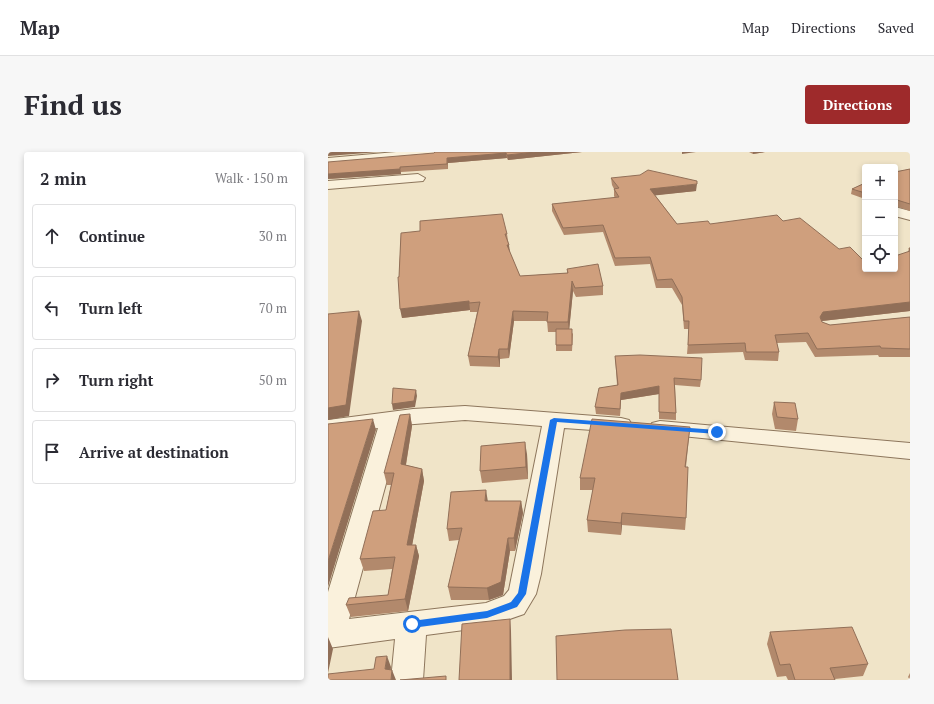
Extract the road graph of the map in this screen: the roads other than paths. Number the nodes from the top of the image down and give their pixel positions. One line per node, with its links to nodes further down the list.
1 (435, 152): 2 (street)
2 (328, 162)
3 (418, 178): 4 (street)
4 (328, 185)
5 (392, 419): 6 (street); 7 (street); 10 (street)
6 (554, 420): 8 (street); 9 (street)
7 (328, 427)
8 (910, 451)
9 (412, 624): 10 (street); 11 (street)
10 (329, 635)
11 (407, 680)

